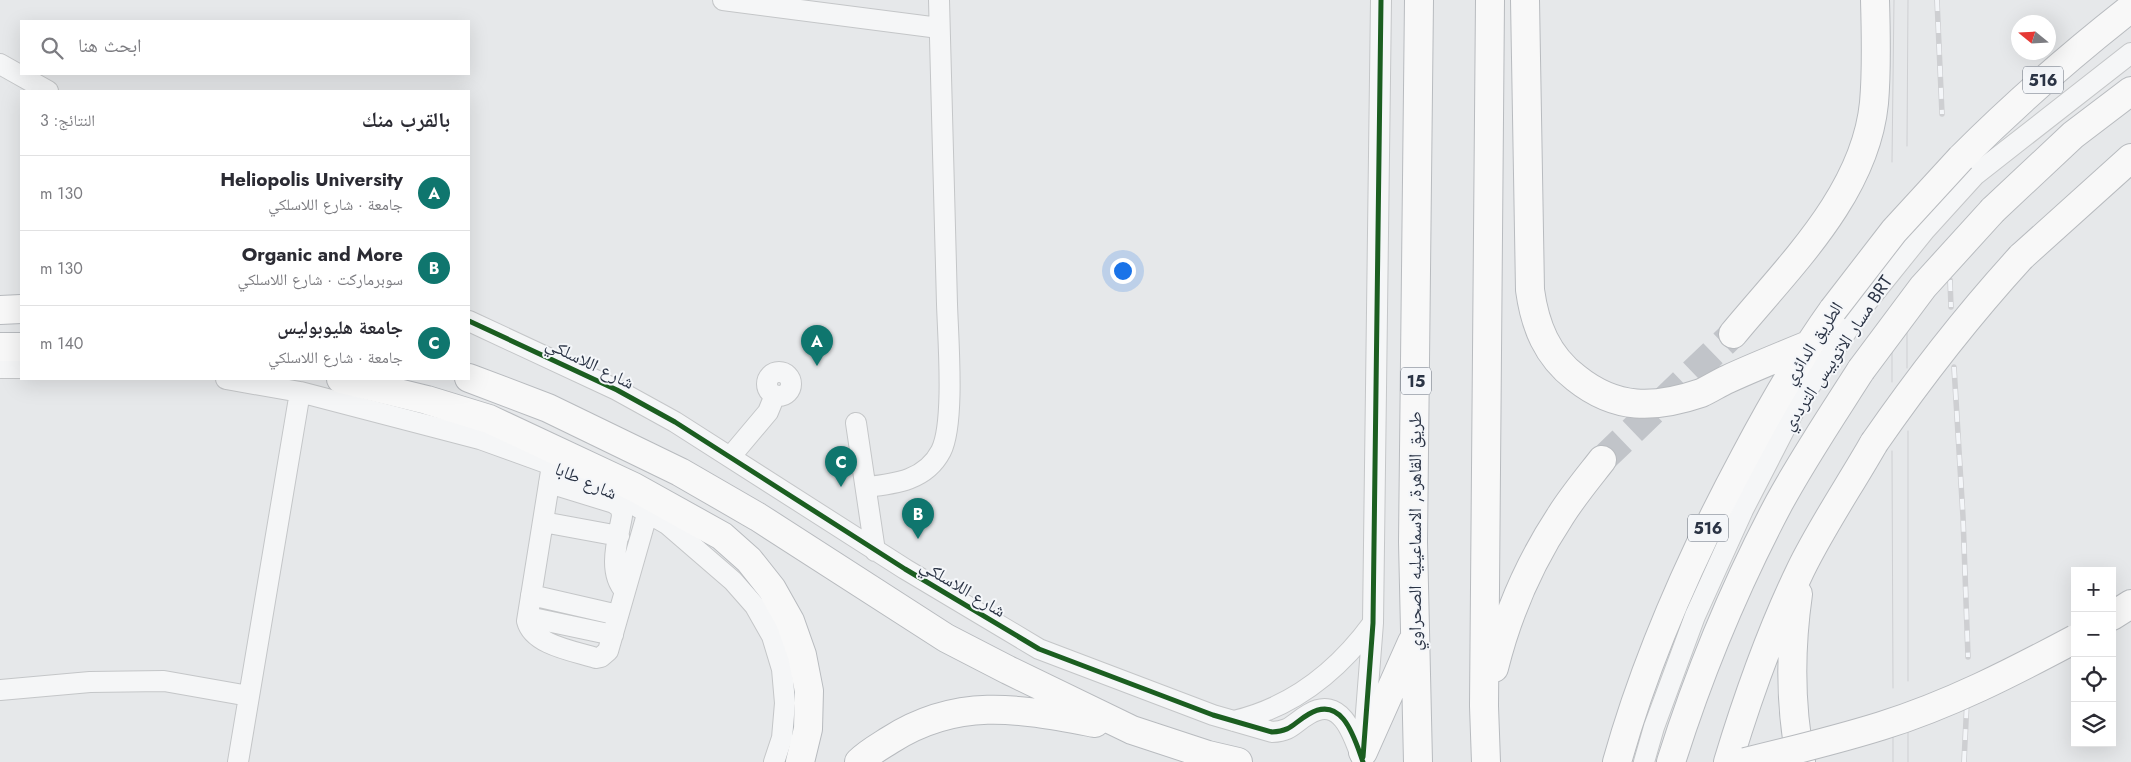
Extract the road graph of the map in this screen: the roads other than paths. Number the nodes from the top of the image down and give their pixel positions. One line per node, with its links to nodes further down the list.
1 (723, 0): 8 (street)
2 (939, 0): 10 (street)
3 (1381, 0): 46 (street)
4 (1419, 0): 47 (highway, طريق القاهرة, الاسماعيليه الصحراوي / 15)
5 (1490, 0): 51 (highway)
6 (1525, 0): 20 (highway)
7 (1875, 0): 19 (highway)
8 (764, 3): 10 (street)
9 (2131, 8): 20 (highway, الطريق الدائري / 516, bridge)
10 (939, 28): 35 (street)
11 (2131, 53): 63 (street, مسار الاتوبيس الترددي BRT)
12 (0, 64): 13 (street)
13 (46, 90)
14 (2131, 90): 64 (highway, bridge)
15 (2131, 158): 40 (highway, bridge)
16 (0, 310): 17 (highway)
17 (20, 310)
18 (470, 321): 32 (street, شارع اللاسلكي)
19 (1734, 334)
20 (1808, 345): 62 (highway, الطريق الدائري / 516)
21 (0, 347): 22 (highway)
22 (20, 347)
23 (0, 368): 24 (street)
24 (20, 368)
25 (470, 378): 53 (highway)
26 (232, 380): 28 (street, شارع طابا)
27 (345, 380): 31 (highway)
28 (300, 392): 31 (street, شارع طابا); 50 (street)
29 (775, 395): 32 (street)
30 (856, 422): 35 (street)
31 (484, 429): 34 (street, شارع طابا); 57 (highway)
32 (731, 456): 39 (street, شارع اللاسلكي)
33 (1602, 460): 51 (highway)
34 (550, 474): 36 (street, شارع طابا); 37 (street); 38 (street)
35 (866, 487): 39 (street)
36 (648, 511): 41 (street); 56 (street, شارع طابا)
37 (543, 522): 38 (street); 42 (street)
38 (619, 536): 41 (street)
39 (875, 551): 52 (street, شارع اللاسلكي)
40 (1802, 567): 65 (highway); 67 (highway)
41 (625, 591): 45 (street)
42 (531, 595): 45 (street); 45 (street)
43 (2131, 604): 44 (highway)
44 (2116, 613)
45 (618, 615)
46 (1373, 623): 52 (street); 54 (street)
47 (1415, 636): 54 (highway); 60 (highway, طريق القاهرة, الاسماعيليه الصحراوي / 15)
48 (2071, 641): 66 (highway, bridge)
49 (0, 690): 50 (street)
50 (249, 696): 55 (street)
51 (1484, 706): 61 (highway)
52 (1234, 721): 54 (street, شارع اللاسلكي)
53 (1132, 730): 58 (highway); 59 (highway)
54 (1363, 759)
55 (238, 762)
56 (774, 762)
57 (800, 762)
58 (859, 762)
59 (1238, 762)
60 (1418, 762)
61 (1486, 762)
62 (1617, 762)
63 (1644, 762)
64 (1671, 762)
65 (1728, 762)
66 (1745, 762)
67 (1801, 762)

